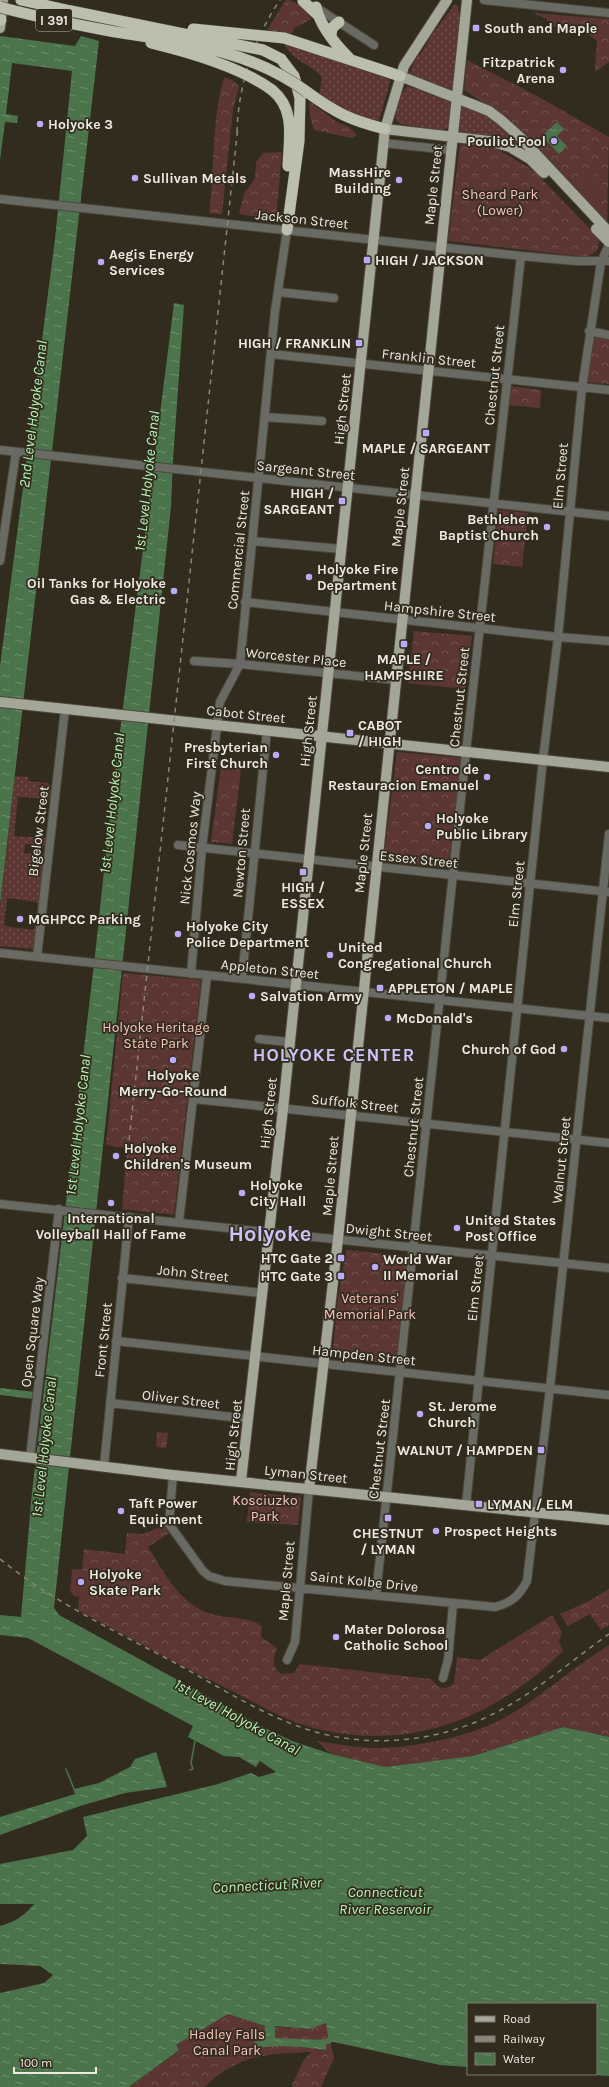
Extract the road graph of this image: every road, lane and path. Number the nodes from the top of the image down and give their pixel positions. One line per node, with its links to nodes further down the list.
1 (3, 0): 12 (main road)
2 (21, 0): 9 (highway, I 391)
3 (302, 0): 8 (highway)
4 (447, 0): 17 (main road, High Street)
5 (467, 0): 18 (main road, Maple Street)
6 (484, 0): 10 (street)
7 (0, 7): 13 (highway, I 391, bridge)
8 (317, 8): 11 (street); 14 (highway)
9 (71, 11): 16 (highway, bridge); 24 (highway, bridge)
10 (609, 13)
11 (339, 22): 14 (highway); 15 (street)
12 (0, 23)
13 (108, 30): 19 (highway, bridge); 24 (highway, bridge)
14 (331, 35): 16 (highway)
15 (374, 45)
16 (351, 59): 17 (highway)
17 (400, 76): 18 (main road); 19 (main road, High Street)
18 (457, 99): 20 (main road, Maple Street); 25 (main road)
19 (385, 129): 20 (main road); 21 (main road, High Street)
20 (453, 137): 22 (main road, Maple Street); 27 (main road)
21 (383, 143): 22 (street); 26 (main road, High Street)
22 (450, 150): 28 (main road, Maple Street)
23 (0, 199): 24 (street, Jackson Street)
24 (287, 230): 26 (street, Jackson Street); 31 (street, Commercial Street)
25 (609, 232)
26 (374, 239): 28 (street, Jackson Street); 36 (main road, High Street)
27 (609, 244): 30 (street)
28 (441, 246): 29 (street, Jackson Street); 37 (main road, Maple Street)
29 (521, 256): 30 (street, Jackson Street); 38 (street, Chestnut Street)
30 (605, 262): 33 (street, Elm Street)
31 (278, 292): 32 (street); 35 (street, Commercial Street)
32 (334, 298)
33 (589, 331): 34 (street); 39 (street, Elm Street)
34 (609, 335)
35 (271, 354): 36 (street, Franklin Street); 41 (street, Commercial Street)
36 (360, 363): 37 (street, Franklin Street); 46 (main road, High Street)
37 (429, 371): 38 (street, Franklin Street); 47 (main road, Maple Street)
38 (507, 378): 39 (street, Franklin Street); 48 (street, Chestnut Street)
39 (582, 388): 40 (street, Franklin Street); 49 (street, Elm Street)
40 (609, 390)
41 (265, 417): 42 (street); 45 (street, Commercial Street)
42 (322, 421)
43 (0, 450): 44 (street, Sargeant Street)
44 (20, 452): 45 (street, Sargeant Street); 53 (street)
45 (259, 478): 46 (street, Sargeant Street); 51 (street, Commercial Street)
46 (347, 488): 47 (street, Sargeant Street); 52 (main road, High Street)
47 (416, 495): 48 (street, Sargeant Street); 56 (main road, Maple Street)
48 (494, 503): 49 (street, Sargeant Street); 57 (street, Chestnut Street)
49 (570, 512): 50 (street, Sargeant Street); 58 (street, Elm Street)
50 (609, 516)
51 (252, 541): 52 (street); 54 (street, Commercial Street)
52 (341, 549): 55 (main road, High Street)
53 (0, 561)
54 (245, 602): 55 (street, Hampshire Street); 61 (street, Commercial Street)
55 (335, 612): 56 (street, Hampshire Street); 62 (main road, High Street)
56 (402, 619): 57 (street, Hampshire Street); 63 (main road, Maple Street)
57 (480, 628): 58 (street, Hampshire Street); 70 (street, Chestnut Street)
58 (558, 638): 59 (street, Hampshire Street); 71 (street, Elm Street)
59 (609, 641)
60 (194, 661): 61 (street, Worcester Place)
61 (240, 664): 62 (street, Worcester Place); 66 (street, Commercial Street)
62 (328, 673): 63 (street, Worcester Place); 68 (main road, High Street)
63 (396, 680): 69 (main road, Maple Street)
64 (0, 702): 65 (main road, Cabot Street)
65 (65, 709): 66 (main road, Cabot Street); 83 (street, Bigelow Street)
66 (217, 725): 67 (main road, Cabot Street); 75 (street, Nick Cosmos Way)
67 (267, 730): 68 (main road, Cabot Street); 76 (street, Newton Street)
68 (322, 736): 69 (main road, Cabot Street); 77 (main road, High Street)
69 (389, 744): 70 (main road, Cabot Street); 78 (main road, Maple Street)
70 (466, 752): 71 (main road, Cabot Street); 79 (street, Chestnut Street)
71 (543, 759): 72 (main road, Cabot Street); 80 (street, Elm Street)
72 (609, 767)
73 (609, 834): 81 (street, Walnut Street)
74 (178, 845): 75 (street, Essex Street)
75 (202, 848): 76 (street, Essex Street); 84 (street, Nick Cosmos Way)
76 (254, 854): 77 (street, Essex Street); 86 (street, Newton Street)
77 (309, 860): 78 (street, Essex Street); 87 (main road, High Street)
78 (376, 867): 79 (street, Essex Street); 88 (main road, Maple Street)
79 (453, 876): 80 (street, Essex Street); 89 (street, Chestnut Street)
80 (530, 883): 81 (street, Essex Street); 90 (street, Elm Street)
81 (606, 891): 91 (street, Walnut Street)
82 (0, 953): 83 (street, Appleton Street)
83 (37, 957): 84 (street, Appleton Street)
84 (192, 974): 85 (street, Appleton Street)
85 (207, 975): 86 (street, Appleton Street); 95 (street)
86 (242, 978): 87 (street, Appleton Street)
87 (295, 985): 88 (street, Appleton Street); 94 (main road, High Street)
88 (363, 991): 89 (street, Appleton Street); 97 (main road, Maple Street)
89 (440, 1000): 90 (street, Appleton Street); 98 (street, Chestnut Street)
90 (517, 1008): 91 (street, Appleton Street); 99 (street, Elm Street)
91 (590, 1016): 92 (street, Appleton Street); 100 (street, Walnut Street)
92 (609, 1018)
93 (259, 1039): 94 (street)
94 (289, 1042): 96 (main road, High Street)
95 (194, 1098): 96 (street, Suffolk Street); 105 (street)
96 (283, 1109): 97 (street, Suffolk Street); 106 (main road, High Street)
97 (350, 1114): 98 (street, Suffolk Street); 107 (main road, Maple Street)
98 (427, 1123): 99 (street, Suffolk Street); 108 (street, Chestnut Street)
99 (504, 1132): 100 (street, Suffolk Street); 109 (street, Elm Street)
100 (576, 1139): 101 (street, Suffolk Street); 110 (street, Walnut Street)
101 (609, 1143)
102 (0, 1204): 103 (street, Dwight Street)
103 (61, 1210): 104 (street, Dwight Street); 124 (street, Open Square Way)
104 (129, 1217): 105 (street, Dwight Street); 112 (street, Front Street)
105 (179, 1222): 106 (street, Dwight Street)
106 (269, 1232): 107 (street, Dwight Street); 113 (main road, High Street)
107 (338, 1239): 108 (street, Dwight Street); 116 (main road, Maple Street)
108 (414, 1247): 109 (street, Dwight Street); 117 (street, Chestnut Street)
109 (491, 1255): 110 (street, Dwight Street); 118 (street, Elm Street)
110 (563, 1263): 111 (street, Dwight Street); 119 (street, Walnut Street)
111 (609, 1268)
112 (122, 1278): 113 (street, John Street); 114 (street, Front Street)
113 (262, 1293): 115 (main road, High Street)
114 (116, 1341): 115 (street, Hampden Street); 121 (street, Front Street)
115 (255, 1357): 116 (street, Hampden Street); 122 (main road, High Street)
116 (323, 1364): 117 (street, Hampden Street); 128 (main road, Maple Street)
117 (401, 1372): 118 (street, Hampden Street); 129 (street, Chestnut Street)
118 (478, 1380): 119 (street, Hampden Street); 130 (street, Elm Street)
119 (550, 1388): 120 (street, Hampden Street); 131 (street, Walnut Street)
120 (609, 1395)
121 (110, 1403): 122 (street, Oliver Street); 125 (street, Front Street)
122 (249, 1419): 127 (main road, High Street)
123 (0, 1454): 124 (main road, Lyman Street)
124 (32, 1457): 125 (main road, Lyman Street)
125 (104, 1466): 126 (main road, Lyman Street)
126 (173, 1475): 127 (main road, Lyman Street); 133 (street, Saint Kolbe Drive)
127 (242, 1481): 128 (main road, Lyman Street)
128 (309, 1489): 129 (main road, Lyman Street); 133 (street, Maple Street)
129 (387, 1497): 130 (main road, Lyman Street); 134 (street, Chestnut Street)
130 (466, 1505): 131 (main road, Lyman Street)
131 (535, 1513): 132 (main road, Lyman Street); 135 (street, Saint Kolbe Drive)
132 (609, 1520)
133 (299, 1587): 134 (street, Saint Kolbe Drive); 136 (street, Maple Street)
134 (376, 1595): 135 (street, Saint Kolbe Drive)
135 (453, 1604): 137 (street)
136 (286, 1660)
137 (443, 1678)

